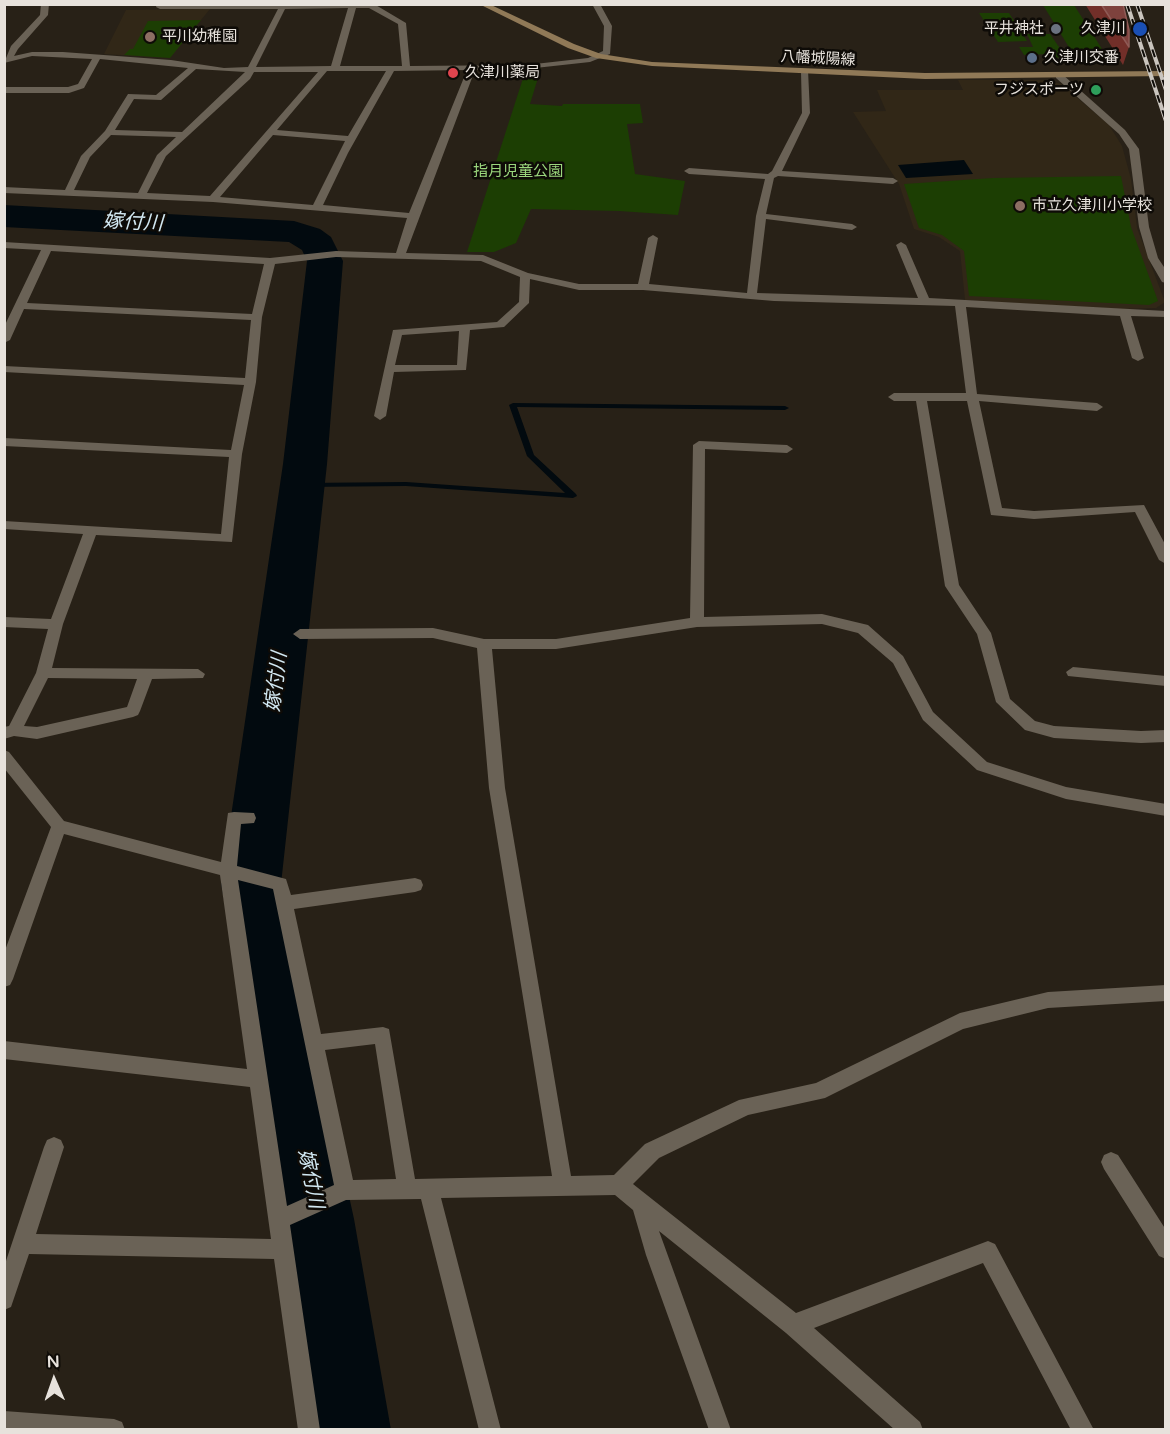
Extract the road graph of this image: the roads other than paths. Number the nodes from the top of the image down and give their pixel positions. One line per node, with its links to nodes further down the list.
1 (45, 4): 10 (street)
2 (161, 4): 6 (street)
3 (482, 4): 8 (main road, 八幡城陽線)
4 (596, 4): 8 (street)
5 (368, 5): 7 (street); 13 (street)
6 (282, 8): 7 (street); 16 (street)
7 (352, 8): 15 (street)
8 (599, 56): 14 (street); 17 (main road, 八幡城陽線)
9 (97, 57): 10 (street); 11 (street); 20 (street)
10 (7, 60)
11 (194, 67): 16 (street); 21 (street)
12 (392, 67): 13 (street); 15 (street); 24 (street)
13 (406, 67): 14 (street)
14 (472, 67): 33 (street)
15 (331, 68): 16 (street); 22 (street)
16 (251, 70): 23 (street)
17 (805, 72): 19 (main road, 八幡城陽線); 26 (street)
18 (1166, 73): 19 (main road, 八幡城陽線)
19 (1059, 76): 43 (street)
20 (4, 90)
21 (109, 132): 23 (street); 29 (street)
22 (270, 132): 24 (street); 31 (street)
23 (185, 135): 30 (street)
24 (351, 139): 32 (street)
25 (689, 171): 26 (street)
26 (773, 175): 27 (street); 34 (street)
27 (892, 181)
28 (4, 190): 29 (street)
29 (68, 193): 30 (street)
30 (141, 196): 31 (street)
31 (213, 199): 32 (street)
32 (316, 207): 33 (street)
33 (412, 216): 40 (street)
34 (761, 216): 35 (street); 45 (street)
35 (852, 226)
36 (653, 238): 44 (street)
37 (4, 245): 39 (street)
38 (900, 245): 46 (street)
39 (47, 249): 41 (street); 48 (street)
40 (400, 255): 41 (street); 42 (street)
41 (270, 261): 51 (street)
42 (525, 275): 44 (street); 52 (street)
43 (1166, 280)
44 (643, 287): 45 (street)
45 (752, 295): 46 (street)
46 (925, 301): 47 (street)
47 (960, 303): 49 (street); 60 (street)
48 (20, 306): 51 (street); 53 (street)
49 (1125, 314): 50 (street); 54 (street)
50 (1166, 314)
51 (257, 317): 57 (street)
52 (465, 329): 56 (street); 56 (street)
53 (4, 340)
54 (1138, 358)
55 (4, 369): 57 (street)
56 (389, 369): 62 (street)
57 (250, 382): 65 (street)
58 (894, 397): 59 (street)
59 (921, 397): 60 (street); 80 (street)
60 (972, 397): 61 (street); 68 (street)
61 (1097, 407)
62 (380, 416)
63 (4, 442): 65 (street)
64 (787, 449): 70 (street)
65 (236, 454): 67 (street)
66 (4, 525): 67 (street)
67 (92, 529): 71 (street)
68 (1166, 560)
69 (4, 622): 71 (street)
70 (697, 622): 73 (street); 82 (street)
71 (56, 624): 75 (street)
72 (300, 634): 73 (street)
73 (484, 644): 96 (street)
74 (1073, 672): 78 (street)
75 (43, 673): 77 (street); 79 (street)
76 (198, 674): 77 (street)
77 (146, 675): 79 (street)
78 (1166, 681)
79 (9, 732)
80 (1166, 736)
81 (4, 756): 84 (street)
82 (1166, 810)
83 (248, 818): 85 (street)
84 (59, 826): 85 (street); 88 (street)
85 (228, 870): 87 (street); 92 (street)
86 (415, 885): 87 (street)
87 (284, 903): 90 (street)
88 (4, 979)
89 (1166, 993): 95 (street)
90 (314, 1043): 97 (street); 98 (street)
91 (4, 1050): 92 (street)
92 (258, 1079): 100 (street)
93 (54, 1147): 101 (street)
94 (1112, 1162): 103 (street)
95 (618, 1185): 96 (street); 99 (street)
96 (563, 1186): 97 (street)
97 (418, 1188): 98 (street); 109 (street)
98 (345, 1190): 100 (street)
99 (642, 1206): 105 (street); 110 (street)
100 (278, 1220): 102 (street)
101 (23, 1244): 102 (street); 104 (street)
102 (282, 1249): 108 (street)
103 (1166, 1249)
104 (4, 1300)
105 (794, 1325): 111 (street); 112 (street)
106 (4, 1422): 107 (street)
107 (114, 1430)
108 (309, 1430)
109 (490, 1430)
110 (720, 1430)
111 (912, 1430)
112 (1083, 1430)

